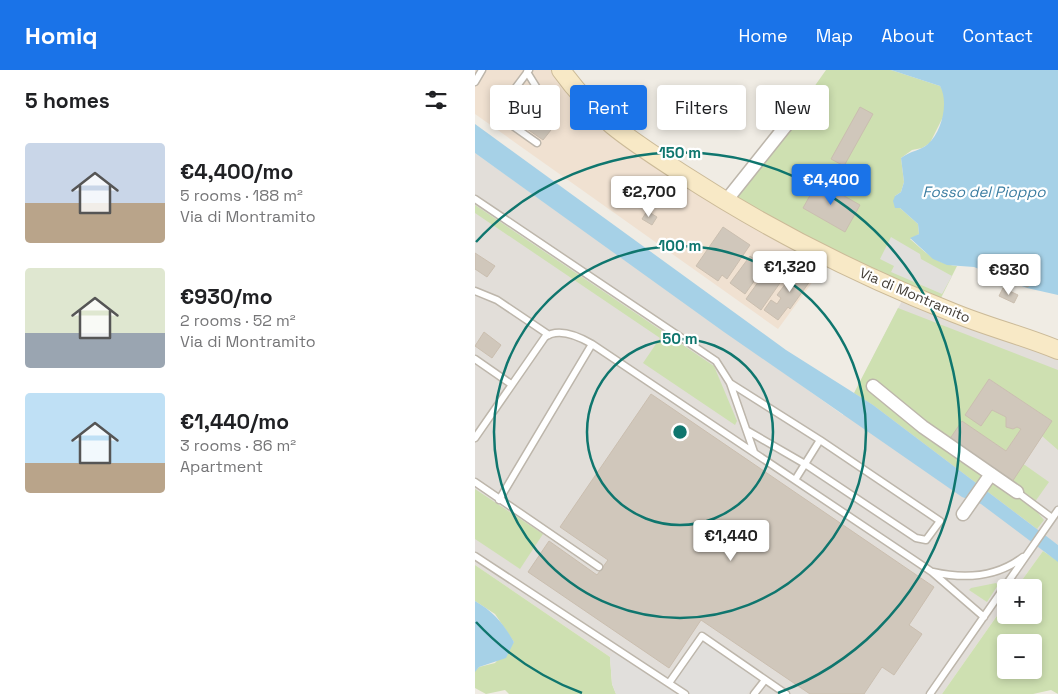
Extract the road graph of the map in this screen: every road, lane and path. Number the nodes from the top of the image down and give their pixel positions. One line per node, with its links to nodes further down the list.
1 (482, 70): 4 (lane)
2 (561, 70): 9 (main road, Via di Montramito)
3 (528, 71): 5 (lane); 7 (lane)
4 (475, 82)
5 (536, 85)
6 (782, 130): 9 (street)
7 (537, 143)
8 (475, 199): 15 (lane)
9 (725, 202): 13 (main road, Via di Montramito)
10 (475, 291): 11 (lane)
11 (549, 335): 12 (lane); 16 (lane)
12 (592, 344): 21 (lane); 27 (lane)
13 (1058, 350)
14 (475, 359): 16 (lane)
15 (730, 383): 18 (lane); 20 (lane)
16 (511, 384): 19 (lane)
17 (873, 386): 23 (street)
18 (748, 431): 21 (lane); 22 (lane)
19 (475, 438)
20 (820, 440): 22 (lane); 22 (lane)
21 (754, 452): 24 (lane)
22 (805, 464): 24 (lane)
23 (991, 474): 26 (street); 29 (street)
24 (795, 480): 34 (lane)
25 (475, 482): 27 (lane)
26 (1017, 492): 30 (lane)
27 (499, 500): 33 (lane)
28 (1058, 510): 30 (lane)
29 (963, 514)
30 (1052, 518): 31 (lane)
31 (1028, 553): 34 (lane); 35 (lane)
32 (475, 556): 37 (lane)
33 (599, 567)
34 (932, 572): 35 (lane)
35 (984, 618): 41 (lane)
36 (765, 680): 37 (lane); 39 (lane); 40 (lane)
37 (669, 683): 38 (lane)
38 (685, 694)
39 (755, 694)
40 (786, 694)
41 (930, 694)

